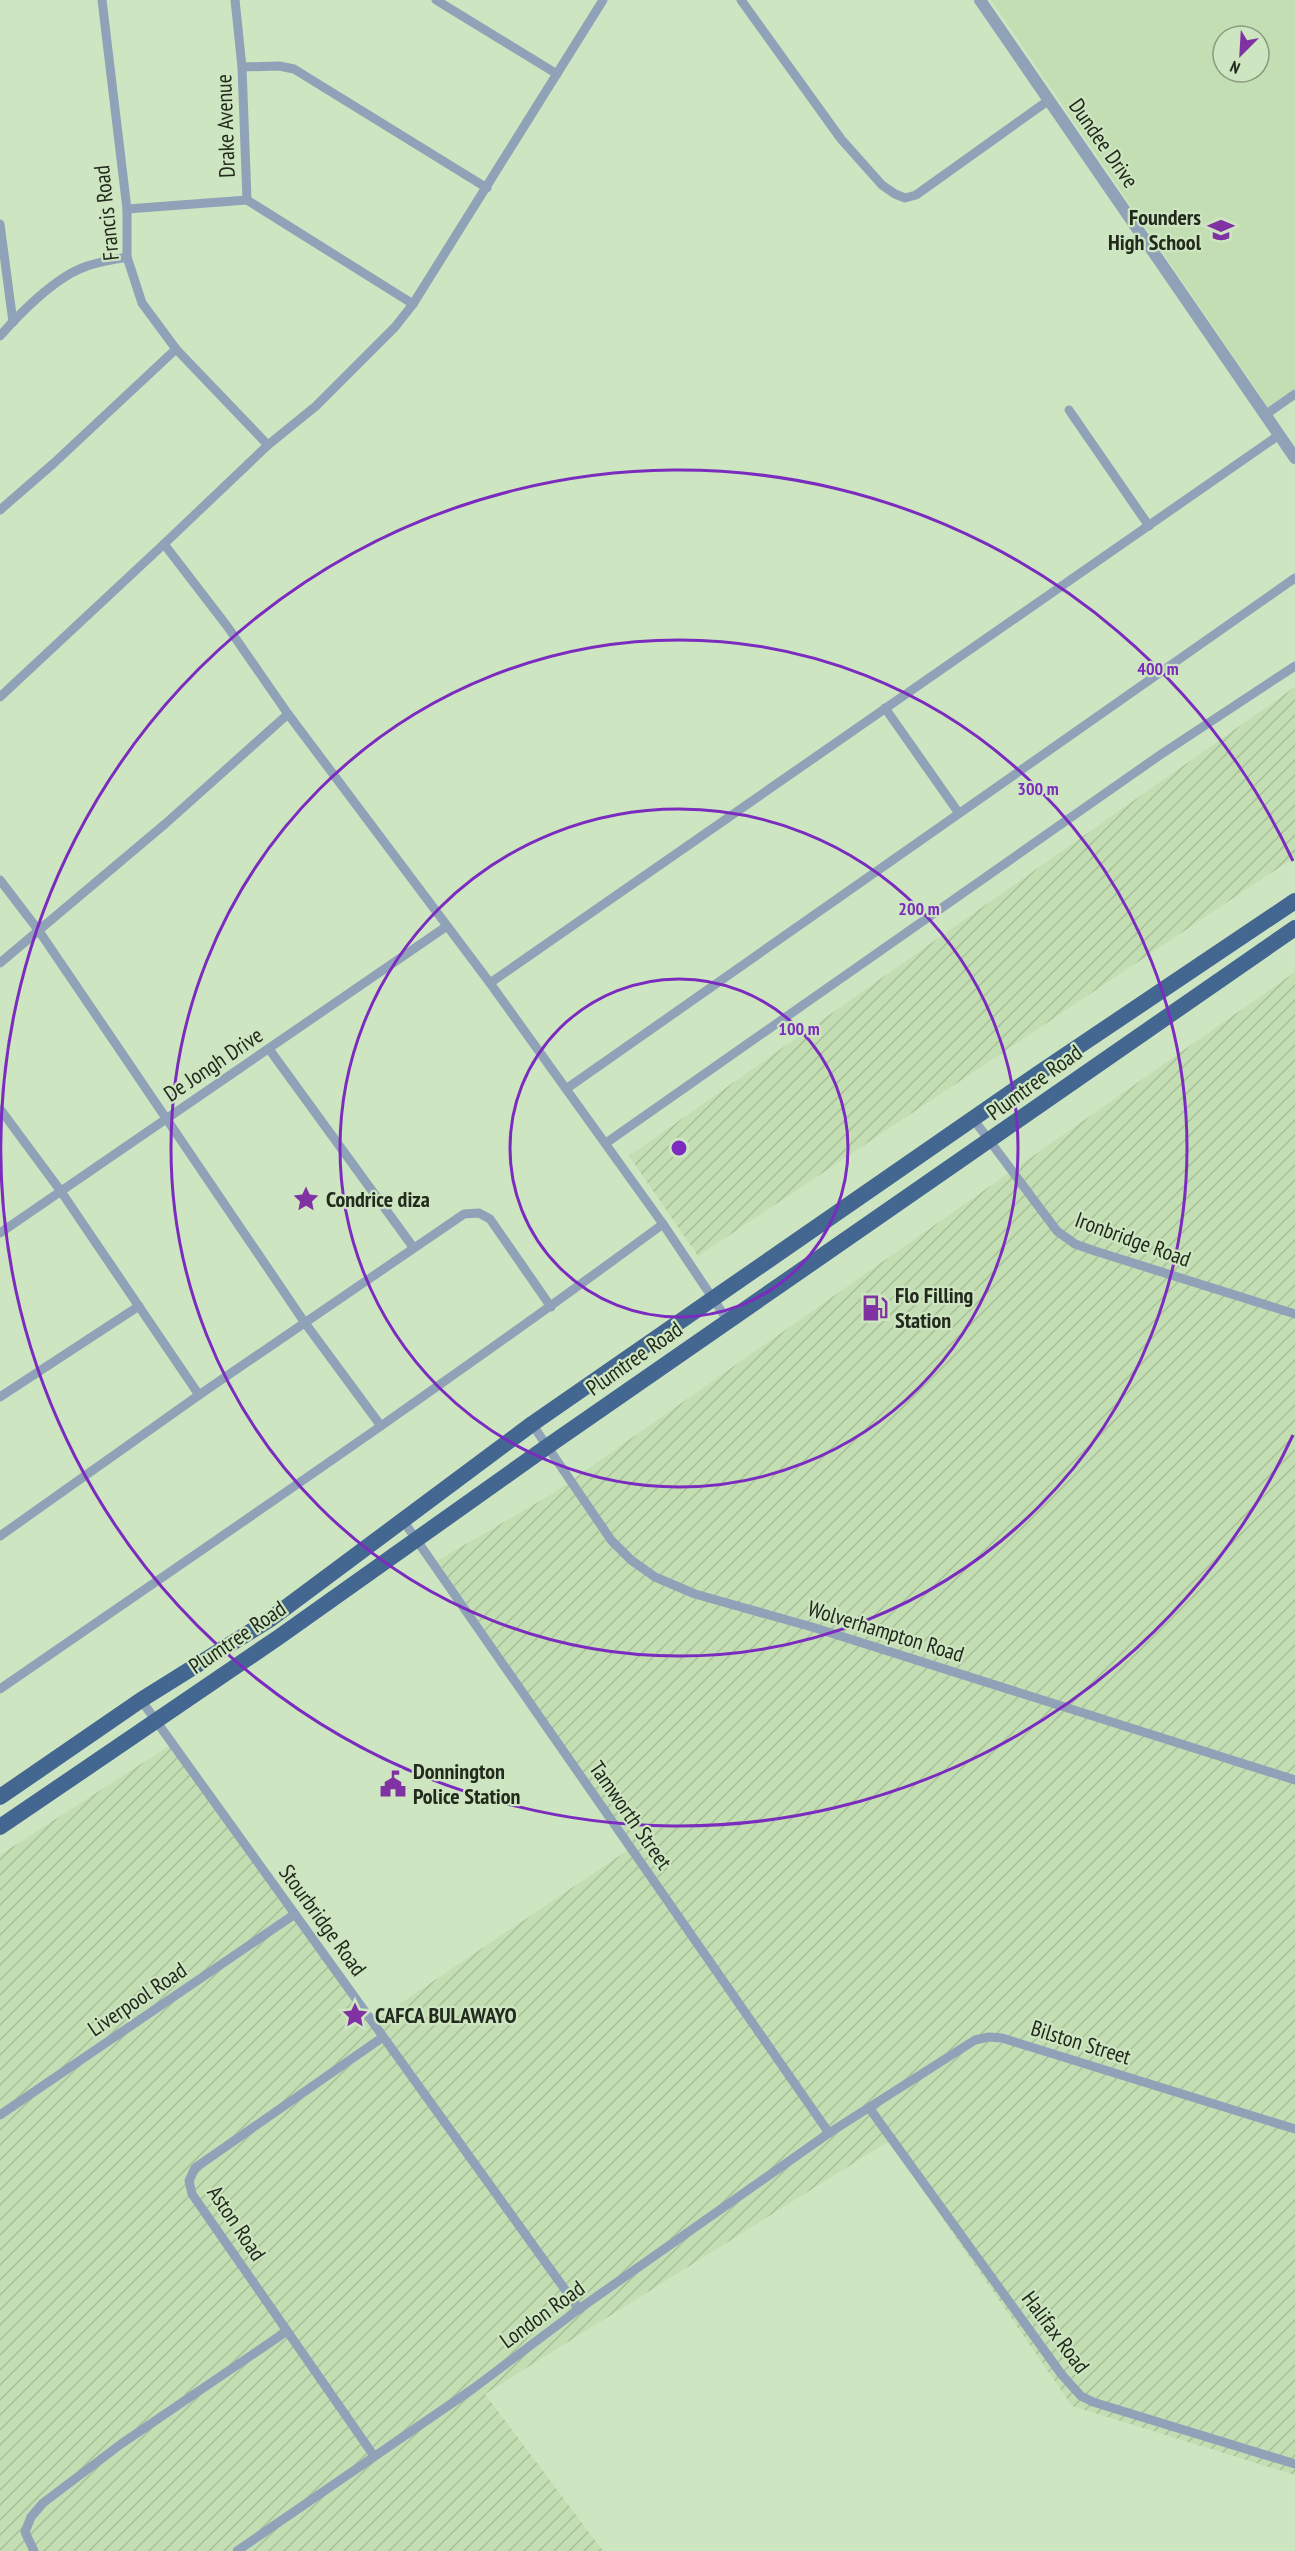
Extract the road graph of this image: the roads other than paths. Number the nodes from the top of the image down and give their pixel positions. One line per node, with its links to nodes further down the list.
1 (102, 0): 12 (street, Francis Road)
2 (235, 0): 7 (street, Drake Avenue)
3 (436, 0): 8 (street)
4 (603, 0): 8 (street)
5 (741, 0): 9 (street)
6 (980, 0): 9 (street, Dundee Drive)
7 (243, 67): 10 (street); 11 (street, Drake Avenue)
8 (557, 74): 10 (street)
9 (1049, 100): 21 (street, Dundee Drive)
10 (487, 188): 15 (street)
11 (248, 200): 12 (street); 15 (street, Drake Avenue)
12 (127, 209): 14 (street, Francis Road)
13 (0, 224): 16 (street)
14 (127, 257): 16 (street); 18 (street, Francis Road)
15 (413, 304): 23 (street)
16 (13, 322): 17 (street)
17 (0, 336)
18 (176, 349): 23 (street, Francis Road); 25 (street)
19 (1295, 394): 21 (street)
20 (1069, 410): 26 (street)
21 (1265, 415): 22 (street, Dundee Drive)
22 (1279, 435): 24 (street, Dundee Drive); 26 (street)
23 (268, 445): 27 (street)
24 (1295, 458)
25 (0, 510)
26 (1149, 526): 31 (street)
27 (165, 544): 30 (street); 32 (street)
28 (1295, 578): 33 (street)
29 (1295, 666): 47 (street)
30 (0, 697)
31 (885, 708): 33 (street); 40 (street)
32 (288, 714): 36 (street); 38 (street)
33 (958, 812): 42 (street)
34 (0, 880): 38 (street)
35 (1295, 901): 45 (highway, Plumtree Road)
36 (447, 926): 40 (street); 41 (street, De Jongh Drive)
37 (1295, 928): 46 (highway, Plumtree Road)
38 (39, 931): 39 (street); 44 (street)
39 (0, 963)
40 (490, 983): 42 (street)
41 (269, 1049): 44 (street, De Jongh Drive); 51 (street)
42 (566, 1089): 47 (street)
43 (0, 1109): 48 (street)
44 (166, 1119): 48 (street, De Jongh Drive); 57 (street)
45 (974, 1120): 46 (street, Ironbridge Road); 52 (highway, Plumtree Road)
46 (989, 1141): 55 (street, Ironbridge Road); 56 (highway, Plumtree Road)
47 (606, 1143): 49 (street)
48 (60, 1191): 50 (street, De Jongh Drive); 53 (street)
49 (663, 1224): 52 (street); 54 (street)
50 (0, 1233)
51 (413, 1247): 54 (street); 57 (street)
52 (712, 1298): 56 (street); 60 (highway, Plumtree Road)
53 (139, 1306): 58 (street); 59 (street)
54 (551, 1307): 61 (street)
55 (1295, 1314)
56 (728, 1321): 62 (highway, Plumtree Road)
57 (305, 1323): 58 (street); 61 (street)
58 (199, 1395): 64 (street)
59 (0, 1397)
60 (532, 1424): 62 (street, Wolverhampton Road); 63 (highway, Plumtree Road)
61 (381, 1426): 66 (street)
62 (548, 1446): 65 (highway, Plumtree Road); 69 (street, Wolverhampton Road)
63 (402, 1519): 65 (street, Tamworth Street); 67 (highway, Plumtree Road)
64 (0, 1536)
65 (416, 1541): 68 (highway, Plumtree Road); 77 (street, Tamworth Street)
66 (0, 1689)
67 (141, 1700): 68 (street, Stourbridge Road); 70 (highway, Plumtree Road)
68 (154, 1720): 71 (highway, Plumtree Road); 72 (street, Stourbridge Road)
69 (1295, 1780)
70 (0, 1797)
71 (0, 1827)
72 (295, 1914): 73 (street, Stourbridge Road); 75 (street, Liverpool Road)
73 (383, 2037): 78 (street, Stourbridge Road); 79 (street, Aston Road)
74 (870, 2109): 76 (street, Bilston Street); 77 (street, London Road); 81 (street, Halifax Road)
75 (0, 2115)
76 (1295, 2129)
77 (829, 2133): 78 (street, London Road)
78 (579, 2309): 80 (street, London Road)
79 (287, 2331): 80 (street, Aston Road); 82 (street)
80 (374, 2456): 83 (street, London Road)
81 (1295, 2464)
82 (34, 2551)
83 (237, 2551)

